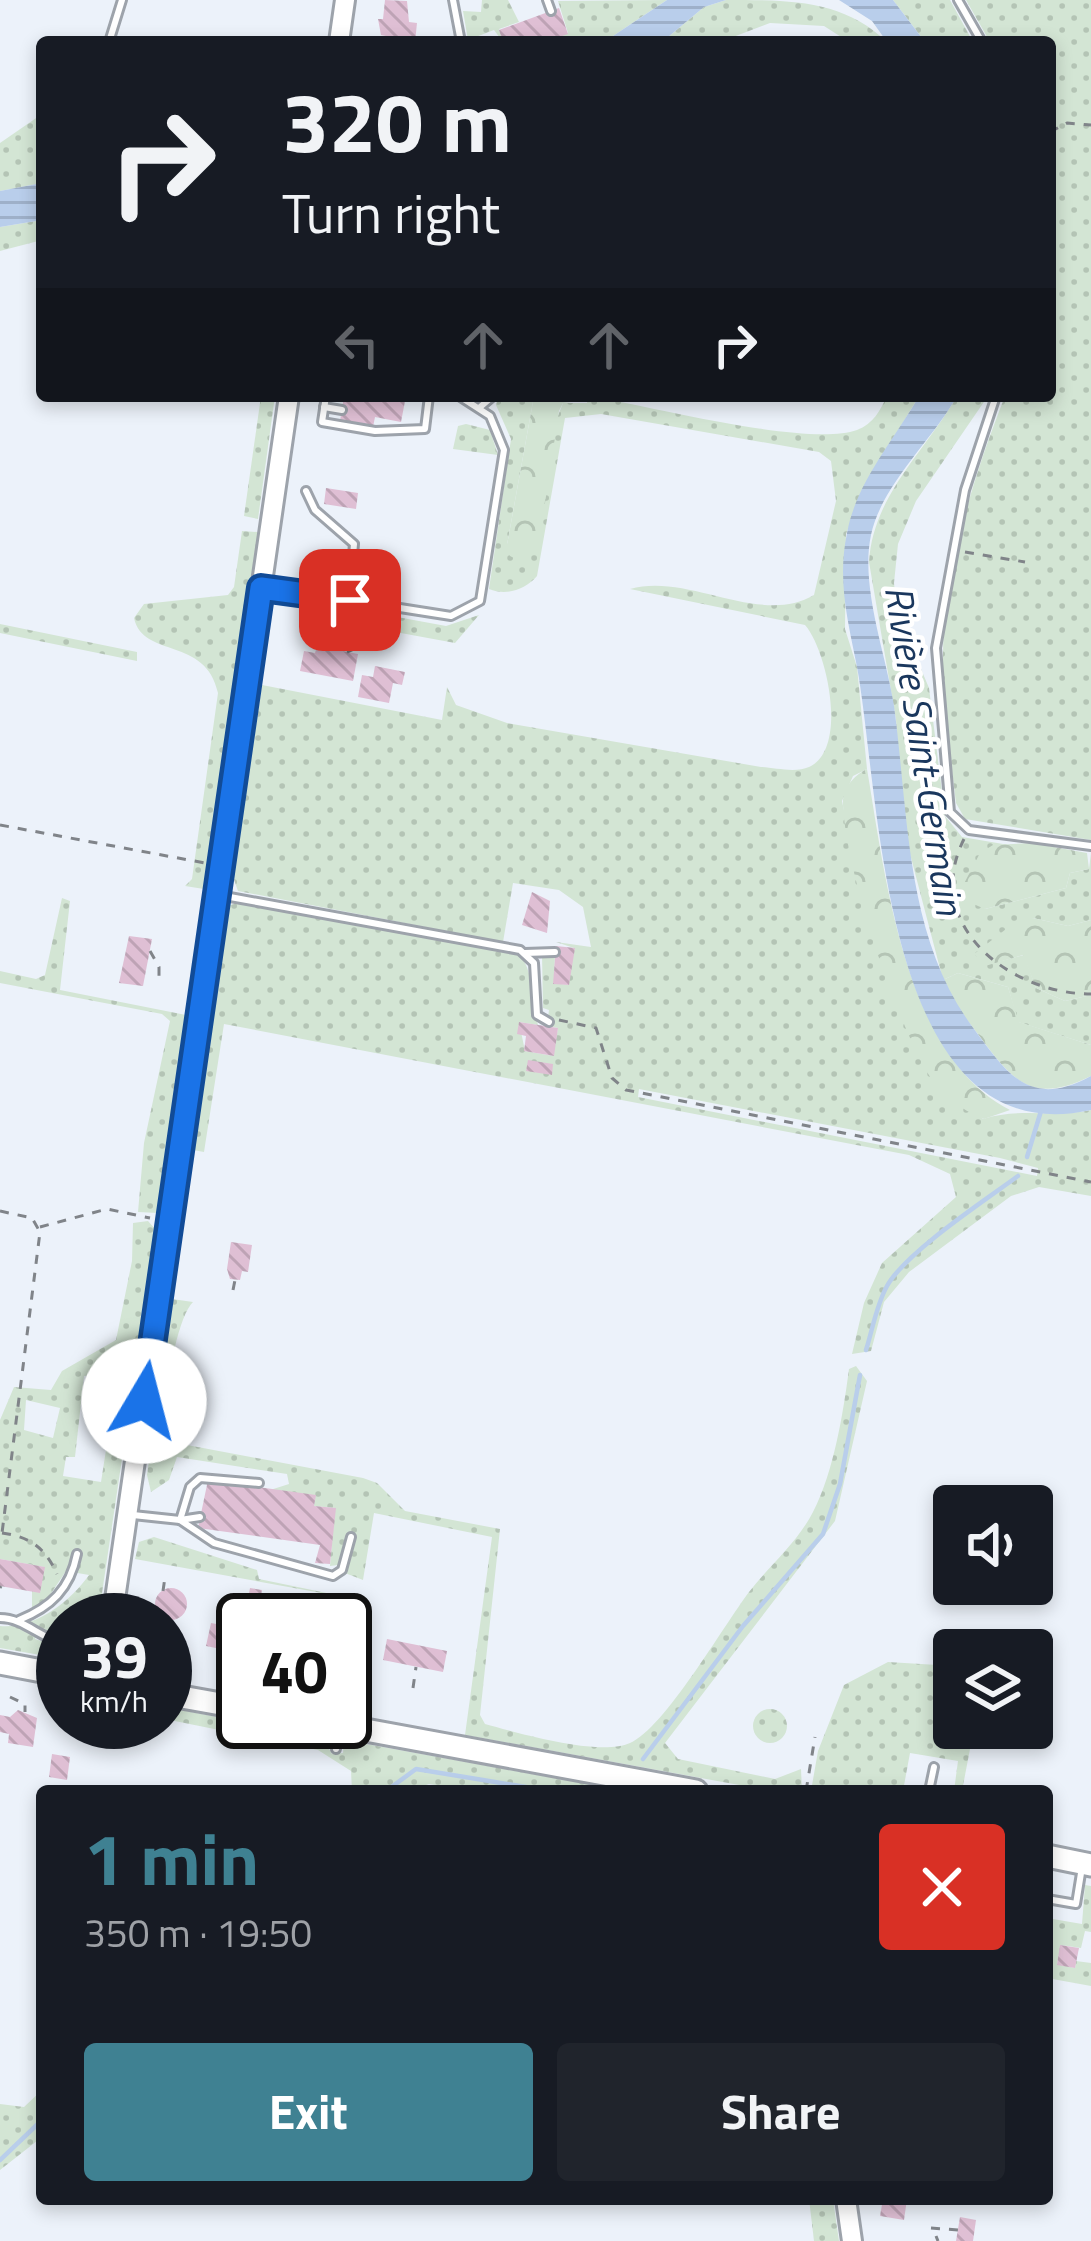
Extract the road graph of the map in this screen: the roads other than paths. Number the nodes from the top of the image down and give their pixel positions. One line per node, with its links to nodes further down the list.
1 (122, 0): 7 (lane)
2 (346, 0): 8 (street)
3 (453, 0): 9 (lane)
4 (547, 0): 6 (lane)
5 (958, 0): 10 (lane)
6 (551, 11)
7 (111, 36)
8 (340, 36)
9 (460, 36)
10 (979, 36)
11 (288, 402): 21 (street)
12 (325, 402): 17 (lane)
13 (428, 402): 17 (lane)
14 (469, 402): 18 (lane)
15 (486, 402): 18 (lane)
16 (994, 402): 23 (lane)
17 (324, 407): 19 (lane)
18 (479, 408): 22 (lane)
19 (342, 410)
20 (306, 491): 22 (lane)
21 (261, 588): 22 (lane); 24 (street)
22 (350, 600)
23 (1091, 847)
24 (217, 895): 26 (lane); 29 (street)
25 (555, 952): 26 (lane)
26 (525, 953): 27 (lane)
27 (549, 1022)
28 (259, 1484): 31 (lane)
29 (128, 1514): 31 (lane); 34 (street)
30 (200, 1517): 31 (lane)
31 (180, 1520): 32 (lane)
32 (352, 1537)
33 (76, 1554): 36 (lane)
34 (116, 1593)
35 (0, 1618): 36 (lane)
36 (20, 1620): 37 (lane)
37 (36, 1634)
38 (0, 1663): 39 (main road)
39 (36, 1670)
40 (372, 1732): 42 (main road)
41 (934, 1767): 43 (lane)
42 (663, 1785)
43 (930, 1785)
44 (1053, 1857): 45 (main road)
45 (1087, 1864): 46 (lane)
46 (1053, 1900)
47 (847, 2205): 48 (street)
48 (852, 2241)

